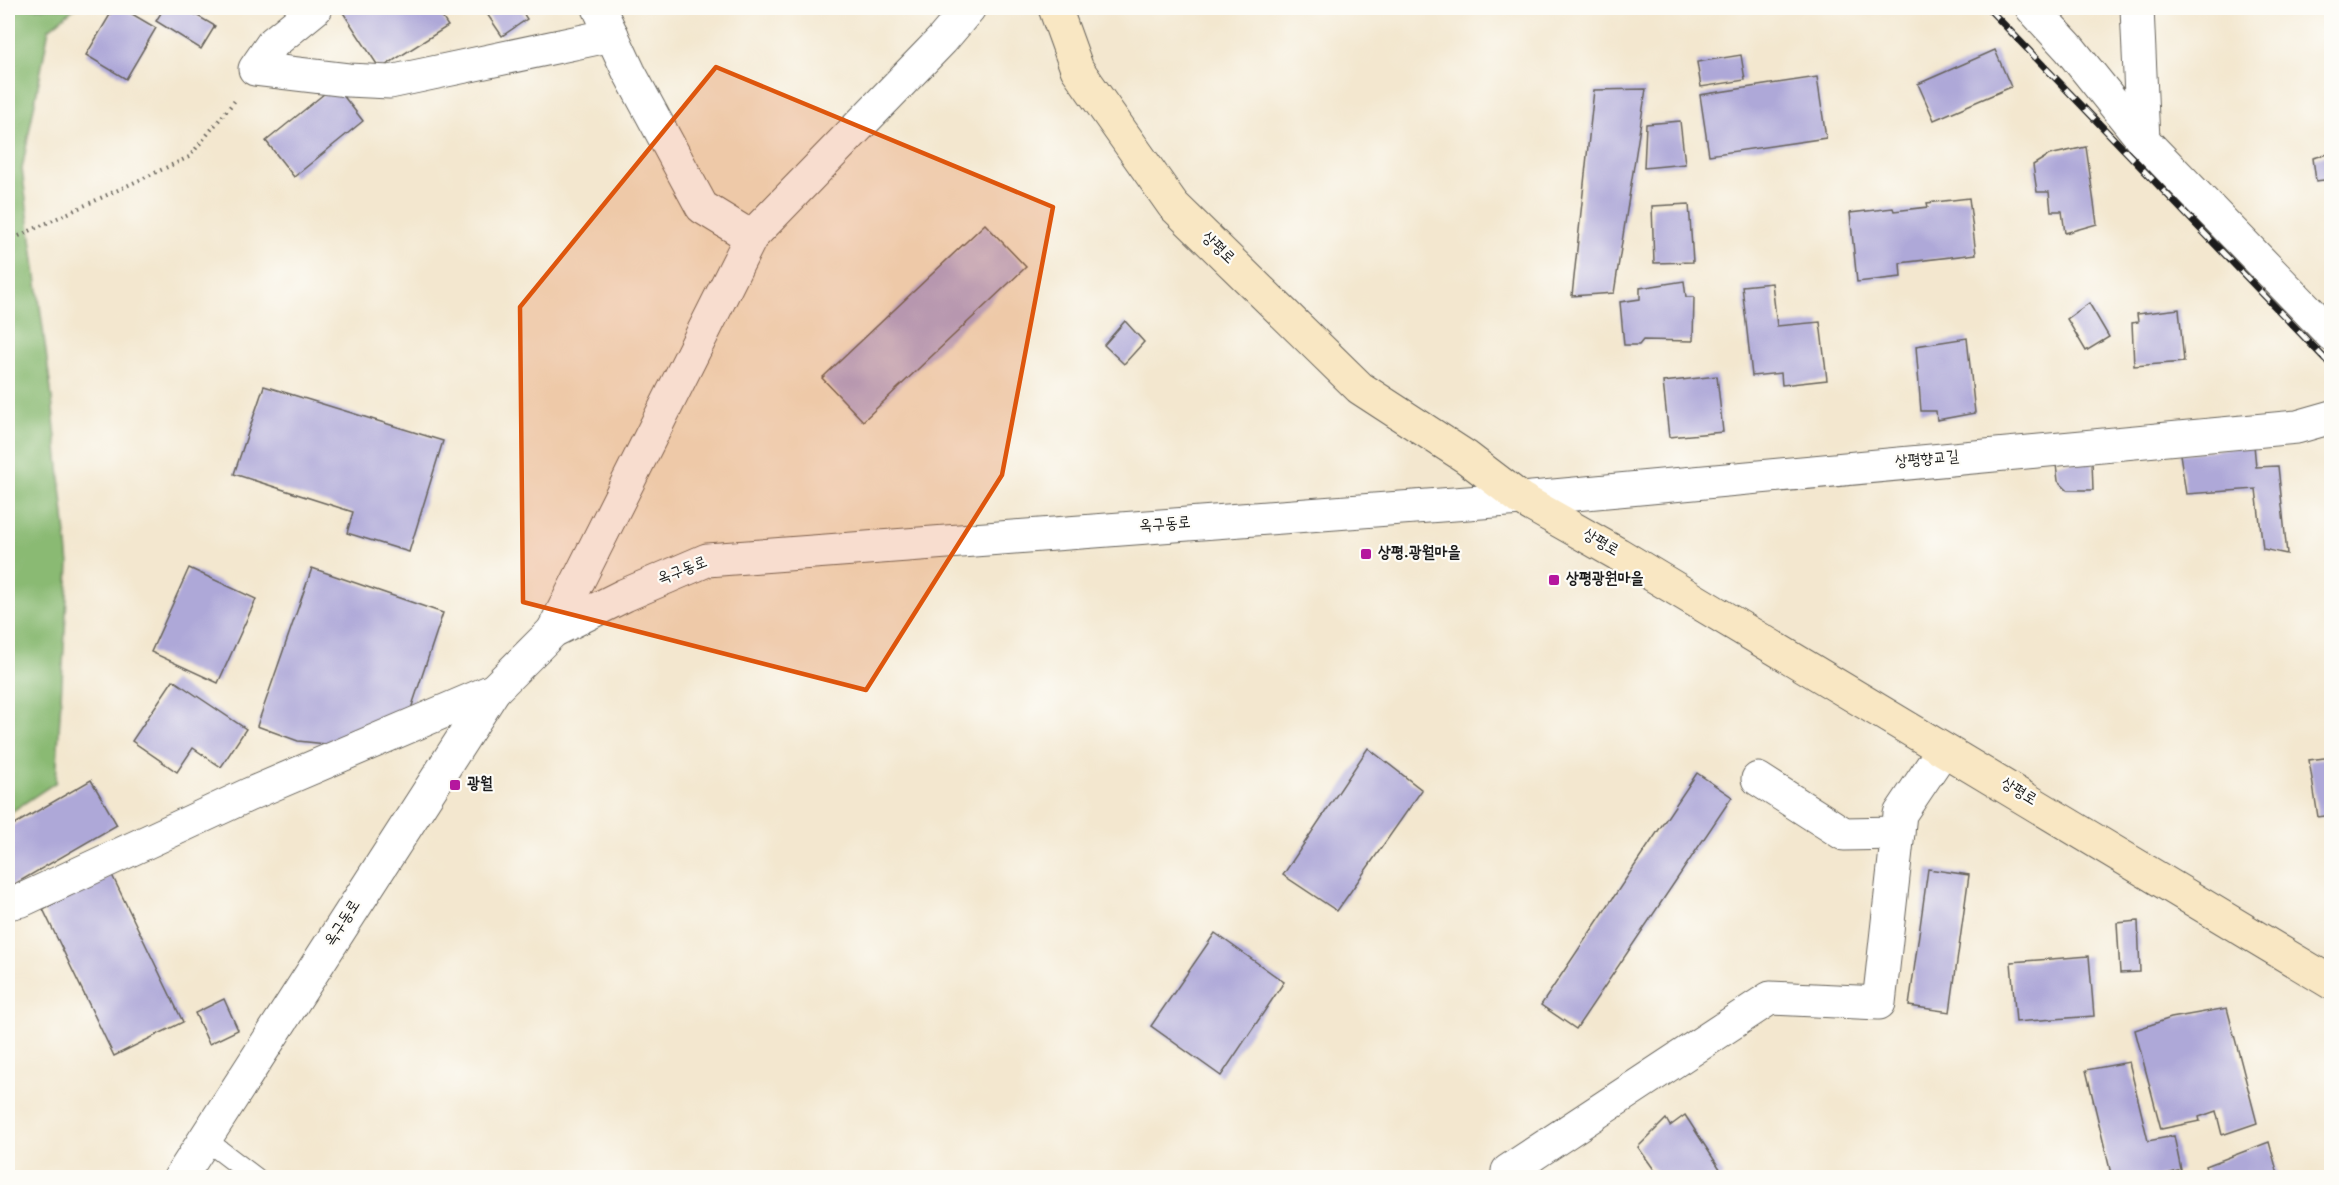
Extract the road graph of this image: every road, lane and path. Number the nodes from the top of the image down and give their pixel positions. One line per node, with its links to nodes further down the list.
1 (316, 8): 7 (street)
2 (969, 8): 9 (street)
3 (1055, 8): 13 (main road, 상평로)
4 (2032, 8): 8 (street)
5 (2137, 8): 8 (street)
6 (605, 21): 7 (street); 9 (street)
7 (255, 69): 10 (path)
8 (2144, 140): 11 (street)
9 (751, 237): 14 (street)
10 (8, 241)
11 (2331, 335)
12 (2331, 417): 13 (street, 상평향교길)
13 (1521, 499): 14 (street, 옥구동로); 16 (main road, 상평로)
14 (553, 631): 15 (street, 옥구동로)
15 (494, 690): 19 (street); 21 (street, 옥구동로)
16 (1943, 750): 18 (street); 20 (main road, 상평로)
17 (1758, 779): 18 (street)
18 (1898, 833): 22 (street)
19 (8, 903)
20 (2331, 983)
21 (206, 1140): 23 (street, 옥구동로); 24 (lane)
22 (1508, 1171)
23 (180, 1178)
24 (256, 1178)

